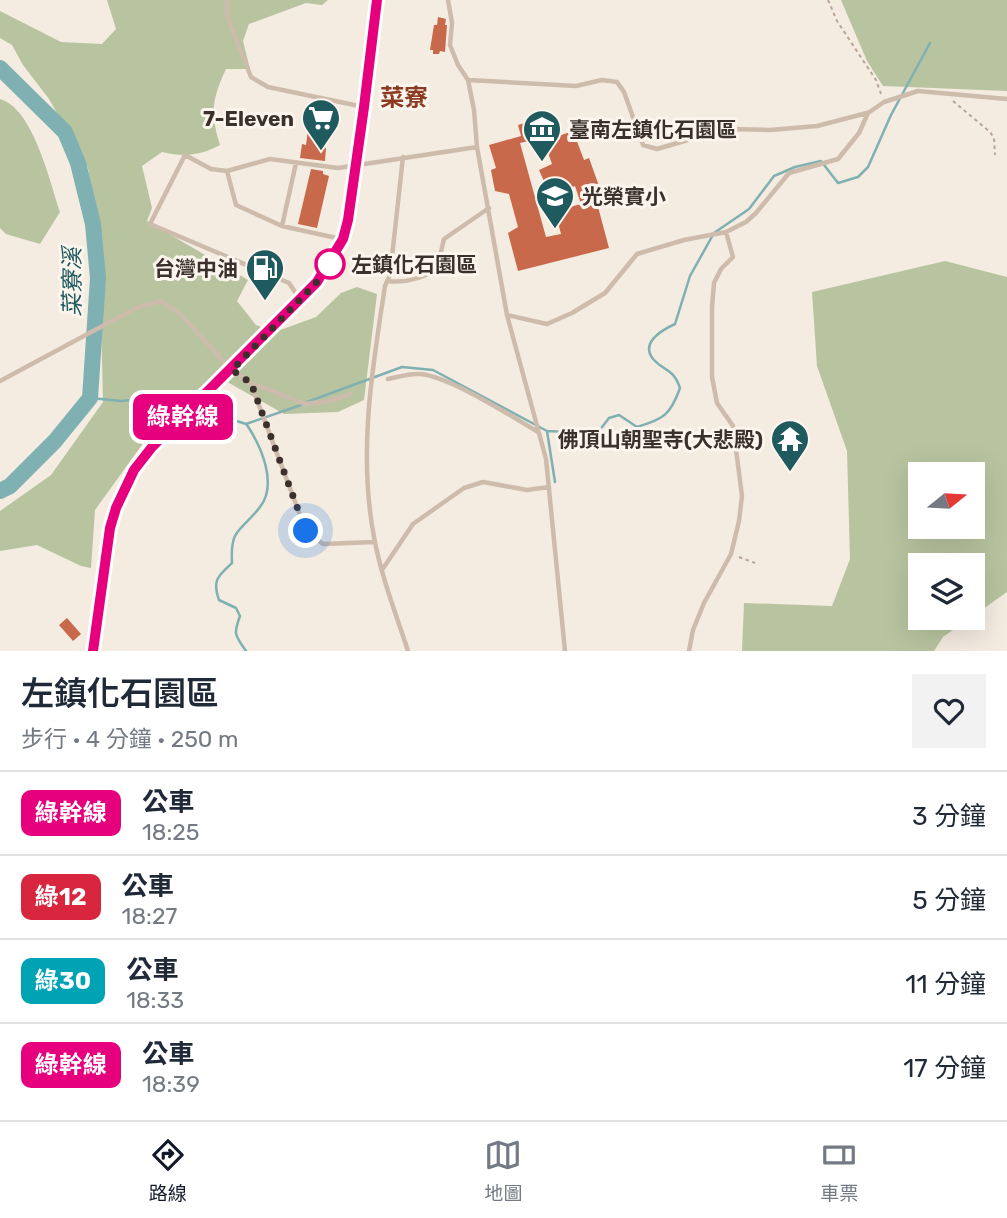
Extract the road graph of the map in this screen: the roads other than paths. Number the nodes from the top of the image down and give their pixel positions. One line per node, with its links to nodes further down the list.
1 (227, 0): 6 (lane)
2 (377, 0): 6 (main road)
3 (448, 0): 4 (lane)
4 (468, 79): 7 (lane); 8 (lane)
5 (1007, 99): 7 (lane)
6 (364, 107): 11 (main road)
7 (868, 113): 15 (lane)
8 (477, 147): 9 (lane); 13 (lane)
9 (404, 157): 11 (lane); 17 (lane)
10 (296, 163): 11 (lane); 12 (lane); 14 (lane)
11 (355, 165): 16 (main road)
12 (227, 171): 14 (lane); 18 (lane)
13 (489, 208): 17 (lane); 19 (lane)
14 (282, 226): 16 (lane)
15 (726, 232): 19 (lane); 32 (lane)
16 (343, 239): 18 (main road)
17 (387, 281): 27 (lane)
18 (301, 300): 20 (main road)
19 (507, 315): 25 (lane)
20 (227, 374): 22 (lane); 23 (lane); 29 (main road)
21 (388, 379): 25 (lane)
22 (0, 381)
23 (251, 383): 24 (lane); 27 (lane)
24 (351, 394)
25 (539, 432): 26 (lane)
26 (549, 487): 28 (lane); 31 (lane)
27 (374, 542): 28 (lane)
28 (382, 570): 30 (lane)
29 (93, 651)
30 (408, 651)
31 (565, 651)
32 (689, 651)

